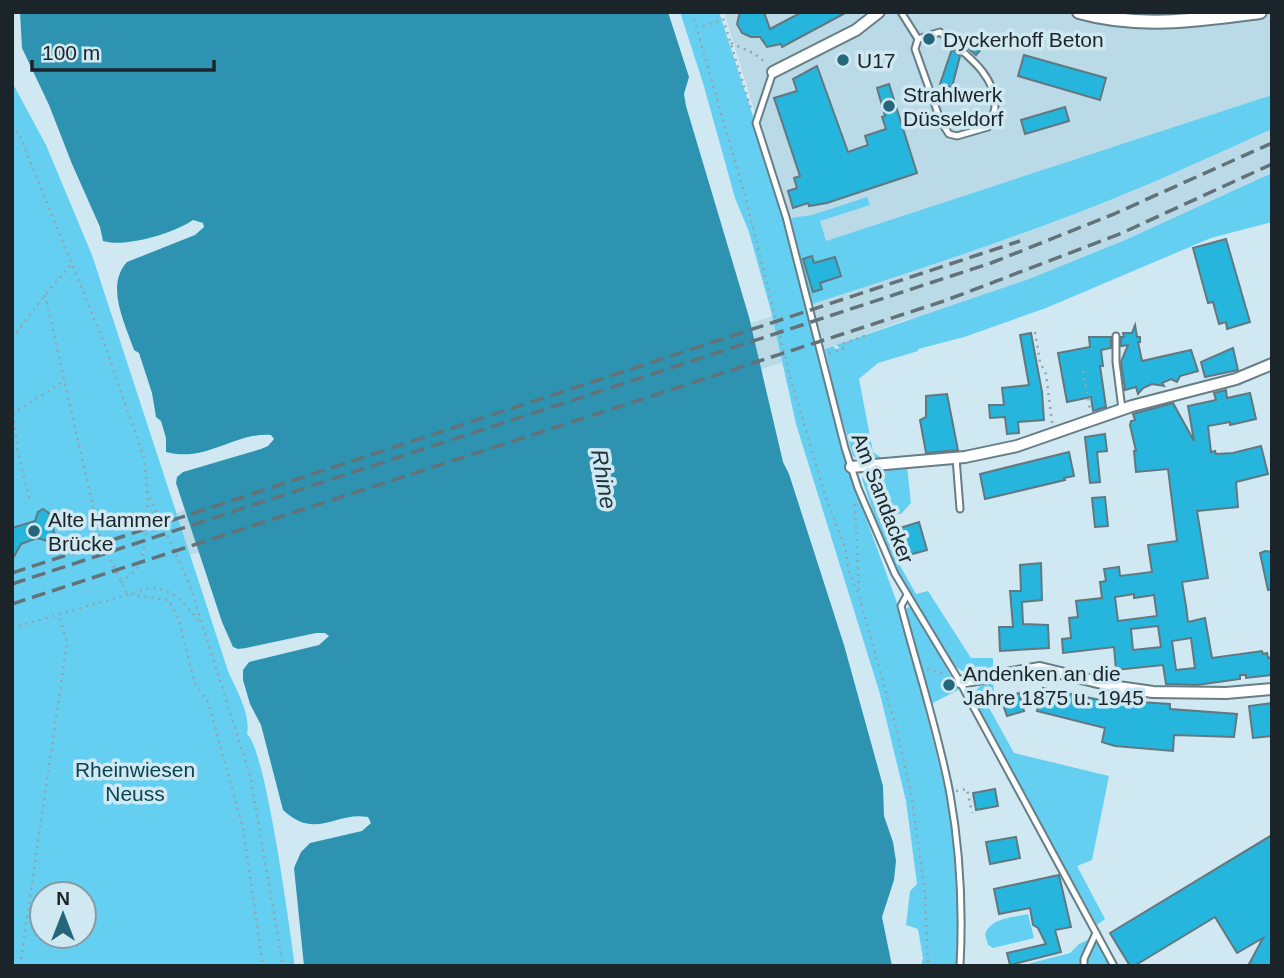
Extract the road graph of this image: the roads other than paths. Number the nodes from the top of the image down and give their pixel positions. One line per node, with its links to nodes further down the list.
1 (878, 12): 6 (street)
2 (901, 12): 5 (lane)
3 (1079, 12): 4 (street)
4 (1260, 12)
5 (918, 39): 5 (lane)
6 (773, 72): 11 (lane, Am Sandacker)
7 (1116, 336): 9 (lane)
8 (1272, 364): 9 (street)
9 (1122, 409): 10 (street)
10 (956, 458): 11 (street); 12 (lane)
11 (851, 467): 13 (lane, Am Sandacker)
12 (960, 509)
13 (907, 595): 14 (lane, Am Sandacker); 17 (lane)
14 (957, 679): 15 (street); 16 (lane, Am Sandacker)
15 (1272, 689)
16 (1096, 933): 18 (lane); 19 (lane, Am Sandacker)
17 (960, 966)
18 (1084, 966)
19 (1114, 966)

